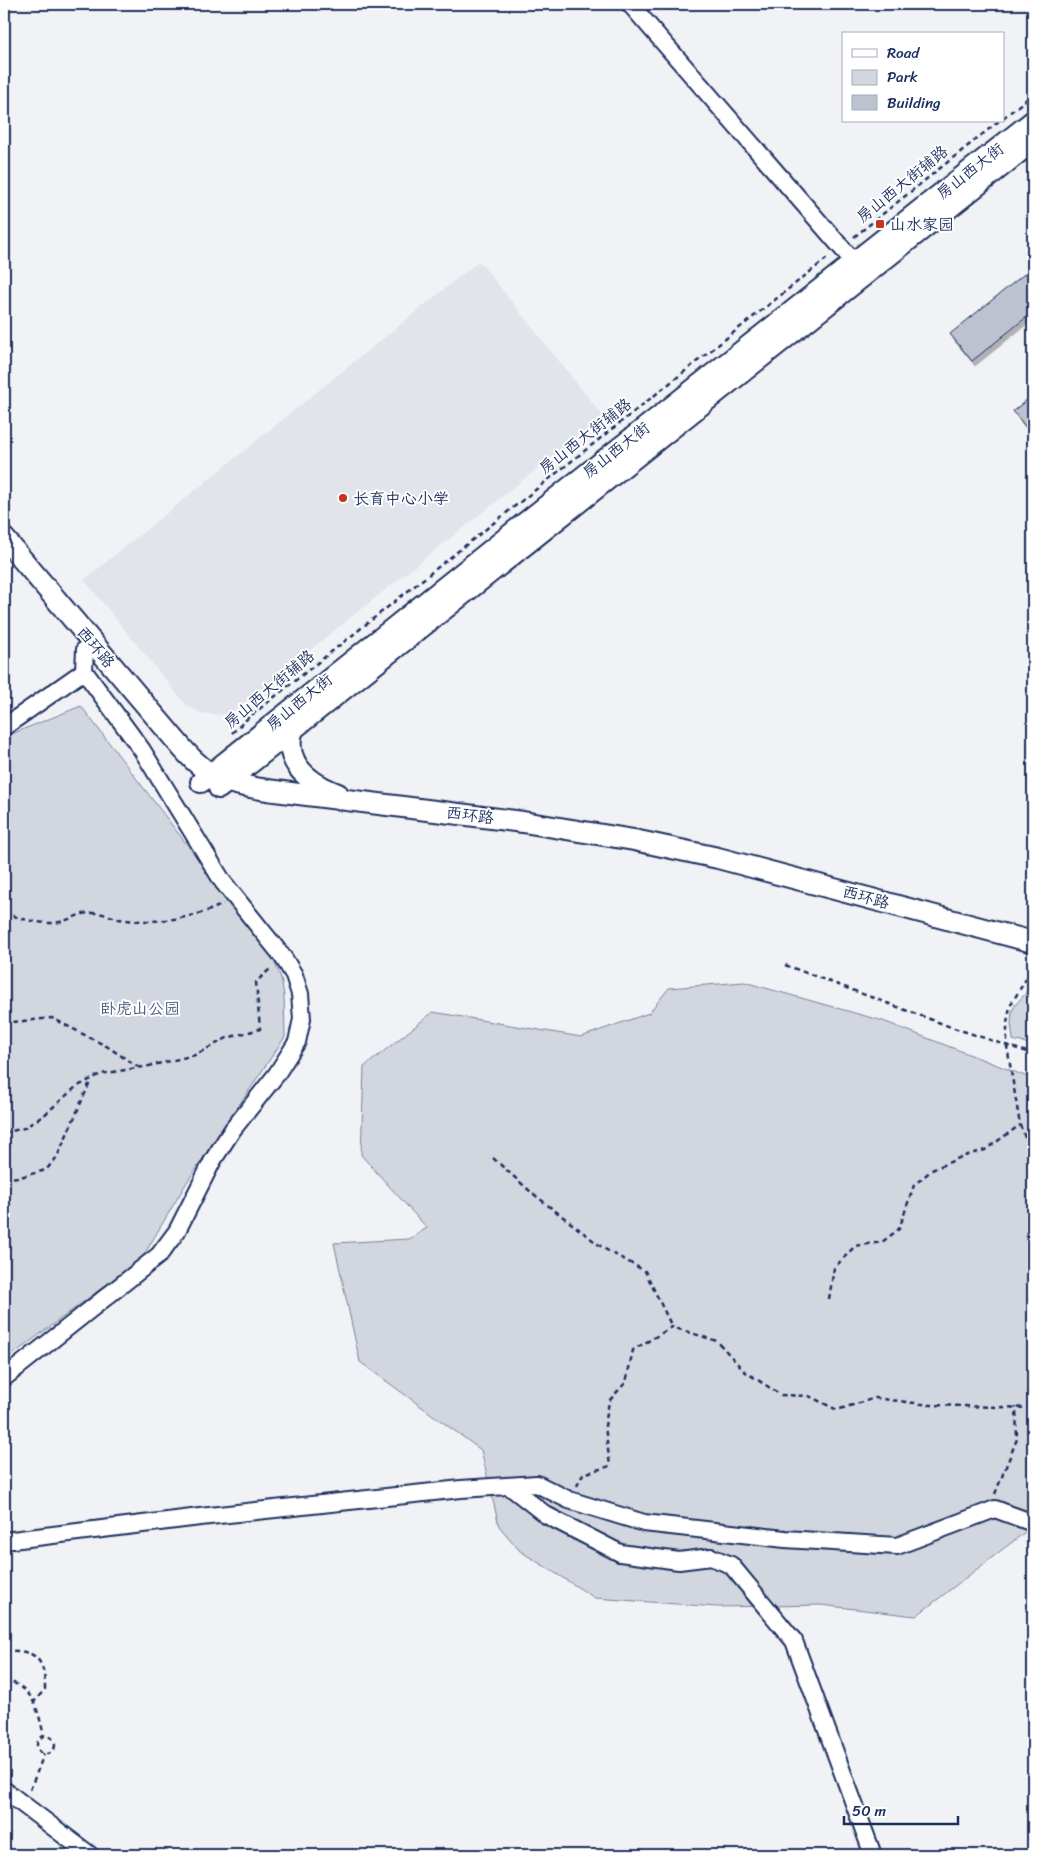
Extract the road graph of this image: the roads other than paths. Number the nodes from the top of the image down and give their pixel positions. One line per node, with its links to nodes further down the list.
1 (630, 4): 4 (street)
2 (1033, 121): 4 (main road, 房山西大街)
3 (1033, 141): 10 (main road, 房山西大街)
4 (848, 254): 11 (main road, 房山西大街)
5 (4, 538): 11 (main road, 西环路)
6 (4, 553): 7 (main road, 西环路)
7 (85, 649): 8 (street); 11 (main road, 西环路)
8 (84, 671): 9 (street); 15 (street)
9 (4, 727)
10 (293, 729): 11 (main road, 房山西大街); 12 (main road)
11 (214, 782): 12 (main road, 西环路); 14 (main road, 西环路)
12 (359, 802): 13 (main road, 西环路)
13 (1033, 942)
14 (1033, 951)
15 (4, 1378)
16 (510, 1486): 17 (street); 18 (street); 21 (street)
17 (1033, 1523)
18 (4, 1541)
19 (4, 1790): 20 (street)
20 (90, 1855)
21 (873, 1855)

